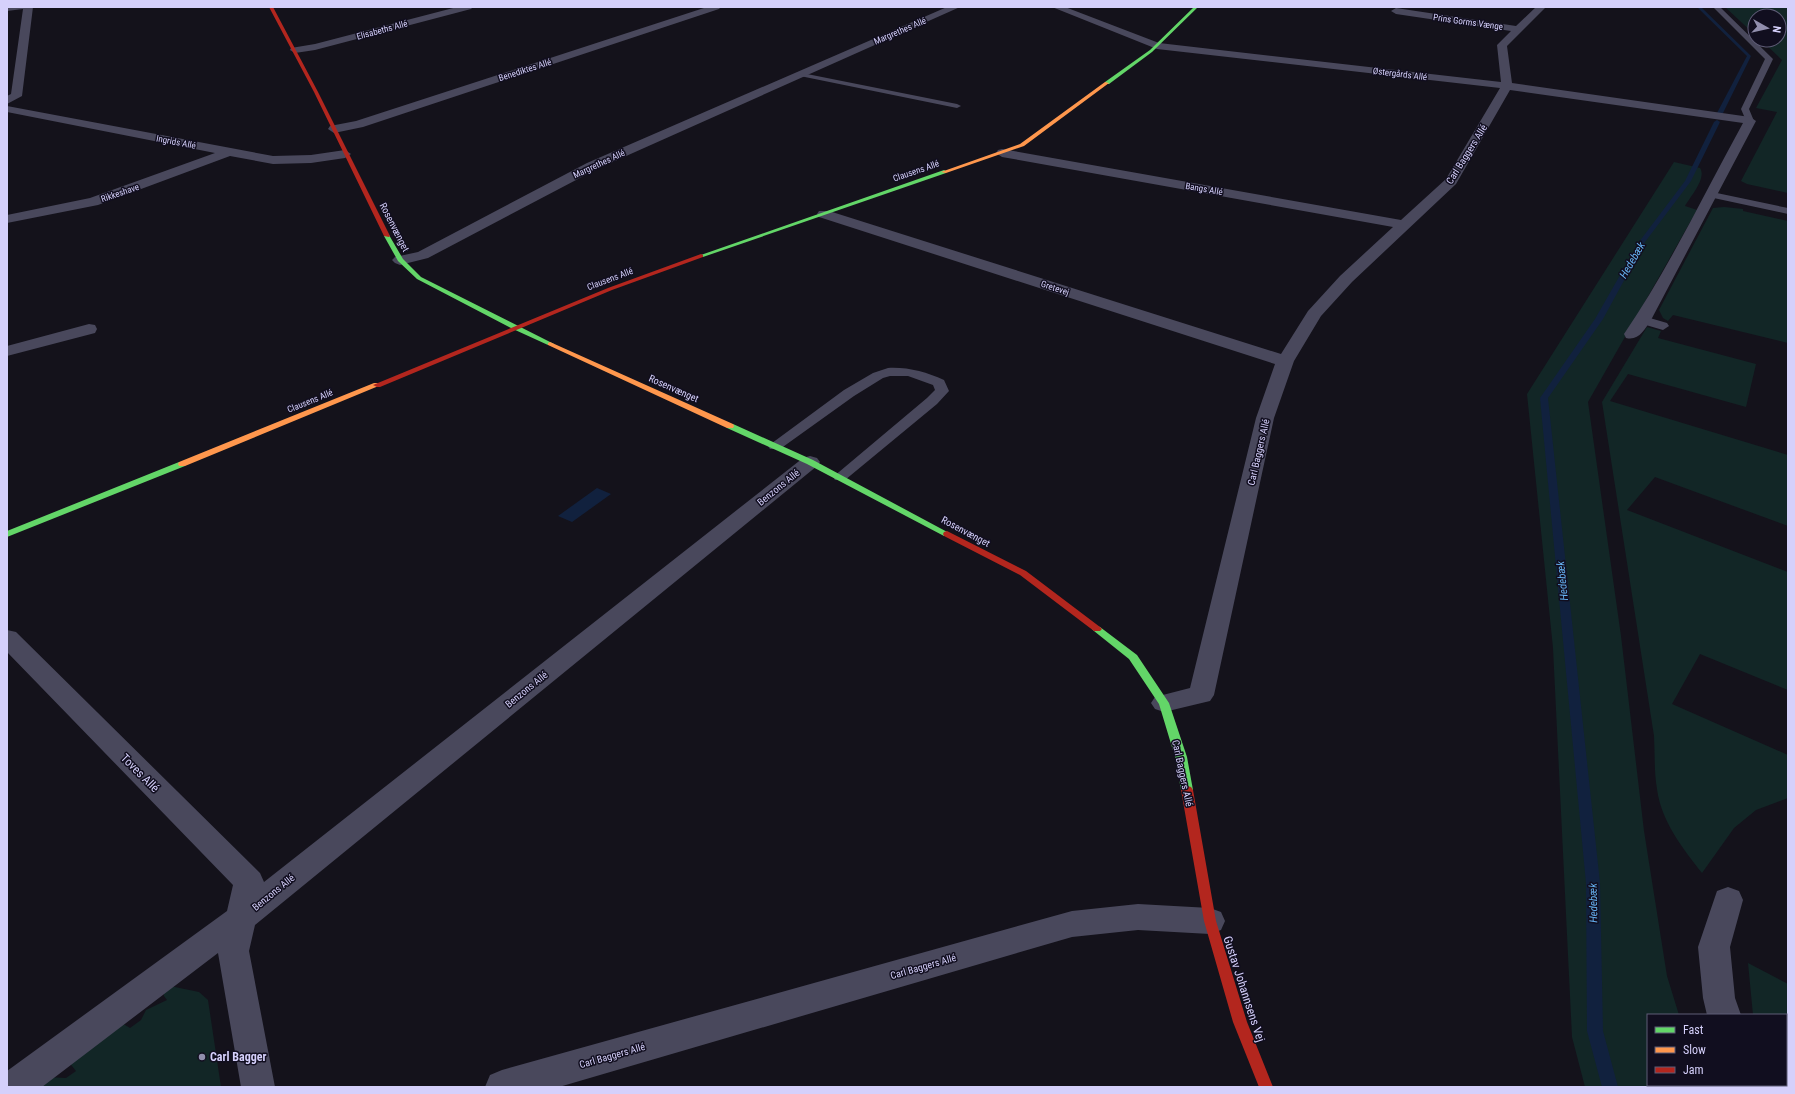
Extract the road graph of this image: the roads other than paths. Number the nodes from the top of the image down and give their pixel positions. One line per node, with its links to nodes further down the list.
1 (21, 7): 11 (street)
2 (28, 7): 18 (street)
3 (271, 7): 15 (street, Rosenvænget)
4 (468, 7): 15 (street, Elisabeths Allé)
5 (716, 7): 22 (street, Benediktes Allé)
6 (956, 7): 16 (street, Margrethes Allé)
7 (1057, 7): 14 (street, Østergårds Allé)
8 (1196, 7): 14 (street, Clausens Allé)
9 (1541, 7): 13 (street)
10 (1716, 7): 21 (lane)
11 (7, 8)
12 (1396, 11): 13 (street, Prins Gorms Vænge)
13 (1517, 29): 17 (street)
14 (1158, 46): 17 (street, Østergårds Allé); 24 (street, Clausens Allé)
15 (296, 50): 22 (street, Rosenvænget)
16 (800, 74): 19 (lane); 31 (street, Margrethes Allé)
17 (1506, 86): 21 (street, Østergårds Allé); 30 (street, Carl Baggers Allé)
18 (7, 101)
19 (957, 106)
20 (7, 109): 23 (street, Ingrids Allé)
21 (1750, 121): 26 (street)
22 (334, 129): 25 (street, Rosenvænget)
23 (228, 152): 25 (street, Ingrids Allé); 29 (street, Rikkeshave)
24 (1002, 153): 28 (street, Clausens Allé); 30 (street, Bangs Allé)
25 (345, 154): 31 (street, Rosenvænget)
26 (1712, 195): 27 (lane); 32 (street)
27 (1788, 211)
28 (824, 214): 34 (street, Clausens Allé); 38 (street, Gretevej)
29 (7, 219)
30 (1405, 226): 38 (street, Carl Baggers Allé)
31 (400, 260): 34 (street, Rosenvænget)
32 (1643, 320): 33 (lane); 36 (street)
33 (1663, 326)
34 (515, 328): 39 (street, Rosenvænget); 42 (street, Clausens Allé)
35 (89, 329): 37 (street)
36 (1632, 334)
37 (7, 351)
38 (1285, 361): 44 (street, Carl Baggers Allé)
39 (775, 446): 40 (street, Rosenvænget); 41 (lane)
40 (810, 462): 41 (street, Rosenvænget); 46 (street, Benzons Allé)
41 (840, 478): 44 (street, Rosenvænget)
42 (7, 534)
43 (7, 638): 46 (street, Toves Allé)
44 (1164, 702): 47 (street, Carl Baggers Allé)
45 (1728, 900): 48 (street)
46 (242, 917): 49 (street, Benzons Allé); 50 (street, Benzons Allé)
47 (1210, 921): 51 (street, Carl Baggers Allé); 52 (street, Gustav Johannsens Vej)
48 (1724, 1014)
49 (14, 1087)
50 (258, 1087)
51 (502, 1087)
52 (1266, 1087)

